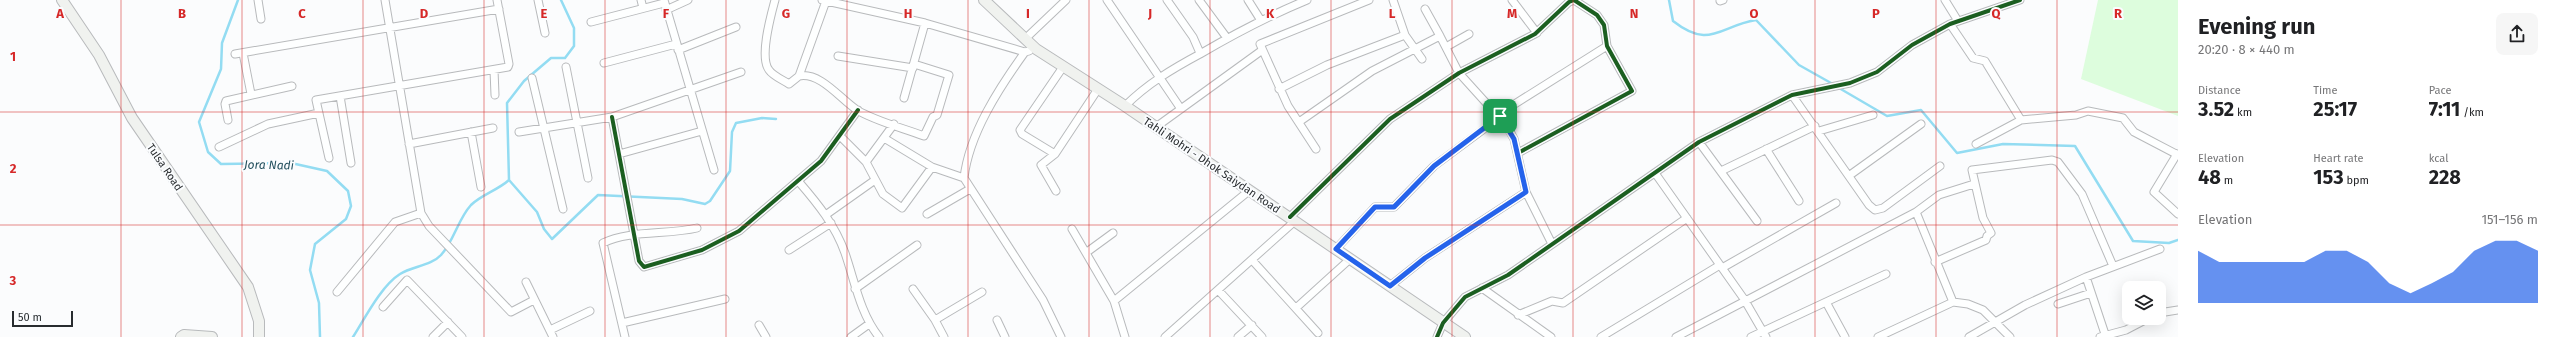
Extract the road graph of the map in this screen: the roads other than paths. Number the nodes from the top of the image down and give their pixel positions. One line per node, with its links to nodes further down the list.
1 (62, 0): 193 (street, Tulsa Road)
2 (258, 0): 26 (street)
3 (385, 0): 33 (street)
4 (497, 0): 24 (street)
5 (538, 0): 34 (street)
6 (641, 0): 23 (street)
7 (688, 0): 22 (street)
8 (775, 0): 60 (street)
9 (824, 0): 30 (street); 60 (street)
10 (984, 0): 40 (street, Tahli Mohri - Dhok Saiydan Road)
11 (1066, 0): 40 (street)
12 (1107, 0): 61 (street)
13 (1167, 0): 50 (street)
14 (1199, 0): 39 (street)
15 (1248, 0): 27 (street)
16 (1307, 0): 27 (street)
17 (1369, 0): 46 (street)
18 (1393, 0): 37 (street)
19 (1512, 0): 35 (street)
20 (1945, 0): 29 (street)
21 (2020, 0): 29 (street)
22 (665, 4): 23 (street); 43 (street)
23 (643, 8): 28 (street)
24 (499, 9): 33 (street); 57 (street)
25 (1425, 9): 38 (street)
26 (261, 19)
27 (1260, 19): 39 (street)
28 (590, 22)
29 (1958, 22): 31 (street)
30 (925, 23): 48 (street); 54 (street)
31 (1950, 24): 70 (street); 81 (street)
32 (736, 27): 43 (street)
33 (390, 28): 47 (street); 64 (street)
34 (545, 33)
35 (1537, 33): 42 (street); 59 (street)
36 (1470, 34): 41 (street)
37 (1405, 35): 45 (street); 66 (street)
38 (1440, 36): 41 (street); 45 (street)
39 (1227, 38): 50 (street)
40 (1025, 39): 44 (street, Tahli Mohri - Dhok Saiydan Road)
41 (1446, 46): 59 (street)
42 (1607, 46): 78 (street); 101 (street)
43 (677, 47): 53 (street); 67 (street)
44 (1036, 49): 48 (street); 56 (street, Tahli Mohri - Dhok Saiydan Road)
45 (1414, 49): 52 (street); 83 (street)
46 (1260, 51): 66 (street); 74 (street)
47 (243, 52): 49 (street); 68 (street)
48 (1025, 52): 115 (street)
49 (235, 54)
50 (1200, 54): 61 (street)
51 (838, 56): 54 (street)
52 (1422, 59)
53 (604, 63)
54 (913, 66): 72 (street); 84 (street)
55 (566, 67): 82 (street)
56 (1063, 67): 65 (street, Tahli Mohri - Dhok Saiydan Road); 103 (street)
57 (494, 70): 64 (street); 69 (street)
58 (741, 72): 67 (street)
59 (1459, 73): 78 (street); 133 (street)
60 (799, 76): 75 (street)
61 (1160, 76): 73 (street); 74 (street)
62 (532, 78): 88 (street)
63 (292, 86): 68 (street)
64 (399, 86): 71 (street); 96 (street)
65 (1098, 89): 73 (street, Tahli Mohri - Dhok Saiydan Road); 103 (street)
66 (1279, 89): 83 (street)
67 (690, 90): 79 (street); 90 (street)
68 (251, 94): 80 (street)
69 (495, 95)
70 (1792, 95): 89 (street); 95 (street)
71 (340, 96): 76 (street); 107 (street)
72 (904, 98)
73 (1125, 106): 86 (street, Tahli Mohri - Dhok Saiydan Road)
74 (1181, 109): 86 (street)
75 (858, 110): 84 (street); 93 (street)
76 (319, 113): 98 (street); 105 (street)
77 (1873, 115): 89 (street)
78 (1500, 116): 101 (street); 142 (street)
79 (612, 117): 82 (street); 102 (street)
80 (228, 120)
81 (2022, 120): 97 (street); 104 (street)
82 (578, 122): 88 (street); 114 (street)
83 (1299, 122): 99 (street)
84 (894, 124): 94 (street)
85 (1921, 124): 113 (street)
86 (1156, 127): 121 (street, Tahli Mohri - Dhok Saiydan Road)
87 (493, 128): 91 (street)
88 (544, 128): 92 (street); 126 (street)
89 (1817, 128): 100 (street); 113 (street)
90 (702, 131): 102 (street); 110 (street)
91 (471, 132): 96 (street); 119 (street)
92 (519, 132)
93 (840, 136): 106 (street); 117 (street)
94 (884, 138): 106 (street); 109 (street)
95 (1699, 142): 111 (street); 112 (street)
96 (409, 144): 128 (street)
97 (1976, 144)
98 (219, 147)
99 (1316, 149)
100 (1766, 149): 111 (street); 124 (street)
101 (1518, 153): 123 (street)
102 (619, 154): 139 (street)
103 (1054, 154): 122 (street)
104 (2178, 155): 131 (street)
105 (329, 158)
106 (866, 162): 116 (street)
107 (351, 163)
108 (1940, 166): 113 (street)
109 (932, 167): 115 (street); 116 (street)
110 (714, 170)
111 (1721, 171): 134 (street)
112 (1655, 173): 132 (street); 140 (street)
113 (1850, 175)
114 (588, 178)
115 (964, 178): 120 (street)
116 (875, 180): 129 (street)
117 (799, 182): 129 (street); 139 (street)
118 (1974, 184): 127 (street); 148 (street); 150 (street)
119 (481, 187)
120 (970, 188): 130 (street); 203 (street)
121 (1250, 190): 133 (street, Tahli Mohri - Dhok Saiydan Road); 165 (street)
122 (1056, 191)
123 (1526, 192): 140 (street); 154 (street)
124 (1799, 201)
125 (1836, 203): 149 (street)
126 (562, 209)
127 (1916, 212): 148 (street); 163 (street)
128 (421, 213): 159 (street); 164 (street)
129 (827, 214): 135 (street)
130 (927, 214)
131 (2178, 214)
132 (1687, 218): 149 (street); 174 (street)
133 (1292, 219): 142 (street, Tahli Mohri - Dhok Saiydan Road); 147 (street)
134 (1757, 221)
135 (830, 223): 144 (street); 156 (street)
136 (697, 228): 139 (street)
137 (1072, 229): 145 (street)
138 (1113, 232): 145 (street)
139 (634, 236): 180 (street)
140 (1552, 244): 155 (street)
141 (917, 245): 156 (street)
142 (1336, 249): 146 (street, Tahli Mohri - Dhok Saiydan Road)
143 (2160, 249): 150 (street)
144 (789, 250)
145 (1087, 252): 165 (street)
146 (1350, 258): 154 (street, Tahli Mohri - Dhok Saiydan Road); 170 (street)
147 (1252, 260): 158 (street); 170 (street)
148 (1935, 262): 167 (street)
149 (1721, 266): 163 (street); 210 (street)
150 (2113, 266): 152 (street)
151 (1886, 274): 166 (street)
152 (2086, 277): 161 (street); 179 (street)
153 (526, 282): 164 (street)
154 (1390, 286): 178 (street, Tahli Mohri - Dhok Saiydan Road)
155 (1482, 288): 174 (street); 178 (street)
156 (856, 289): 181 (street)
157 (913, 289): 175 (street)
158 (1218, 290): 183 (street); 205 (street)
159 (337, 292)
160 (982, 292): 175 (street)
161 (2091, 293): 168 (street); 190 (street)
162 (725, 299): 180 (street)
163 (1744, 299): 187 (street); 211 (street)
164 (534, 300): 185 (street)
165 (1114, 301): 204 (street)
166 (1826, 302): 187 (street); 213 (street)
167 (1954, 302): 179 (street); 188 (street)
168 (2058, 304)
169 (383, 307): 177 (street)
170 (1296, 308): 186 (street)
171 (2178, 310): 173 (street)
172 (590, 311): 185 (street)
173 (2166, 312)
174 (1518, 315): 209 (street)
175 (935, 320): 201 (street)
176 (997, 320): 202 (street)
177 (448, 322): 194 (street); 195 (street)
178 (1443, 322): 189 (street); 208 (street, Tahli Mohri - Dhok Saiydan Road)
179 (1995, 322): 215 (street); 216 (street)
180 (622, 323): 197 (street)
181 (869, 324): 199 (street); 200 (street)
182 (759, 325): 198 (street)
183 (1252, 325): 206 (street); 207 (street)
184 (2136, 325): 190 (street)
185 (550, 330): 196 (street)
186 (1318, 333)
187 (1764, 334): 212 (street)
188 (1889, 335): 214 (street)
189 (1435, 336)
190 (2104, 336)
191 (181, 337): 192 (street)
192 (212, 337)
193 (260, 337)
194 (433, 337)
195 (462, 337)
196 (553, 337)
197 (625, 337)
198 (766, 337)
199 (851, 337)
200 (880, 337)
201 (944, 337)
202 (1005, 337)
203 (1061, 337)
204 (1125, 337)
205 (1165, 337)
206 (1238, 337)
207 (1262, 337)
208 (1465, 337)
209 (1551, 337)
210 (1601, 337)
211 (1676, 337)
212 (1751, 337)
213 (1845, 337)
214 (1878, 337)
215 (1969, 337)
216 (2010, 337)

